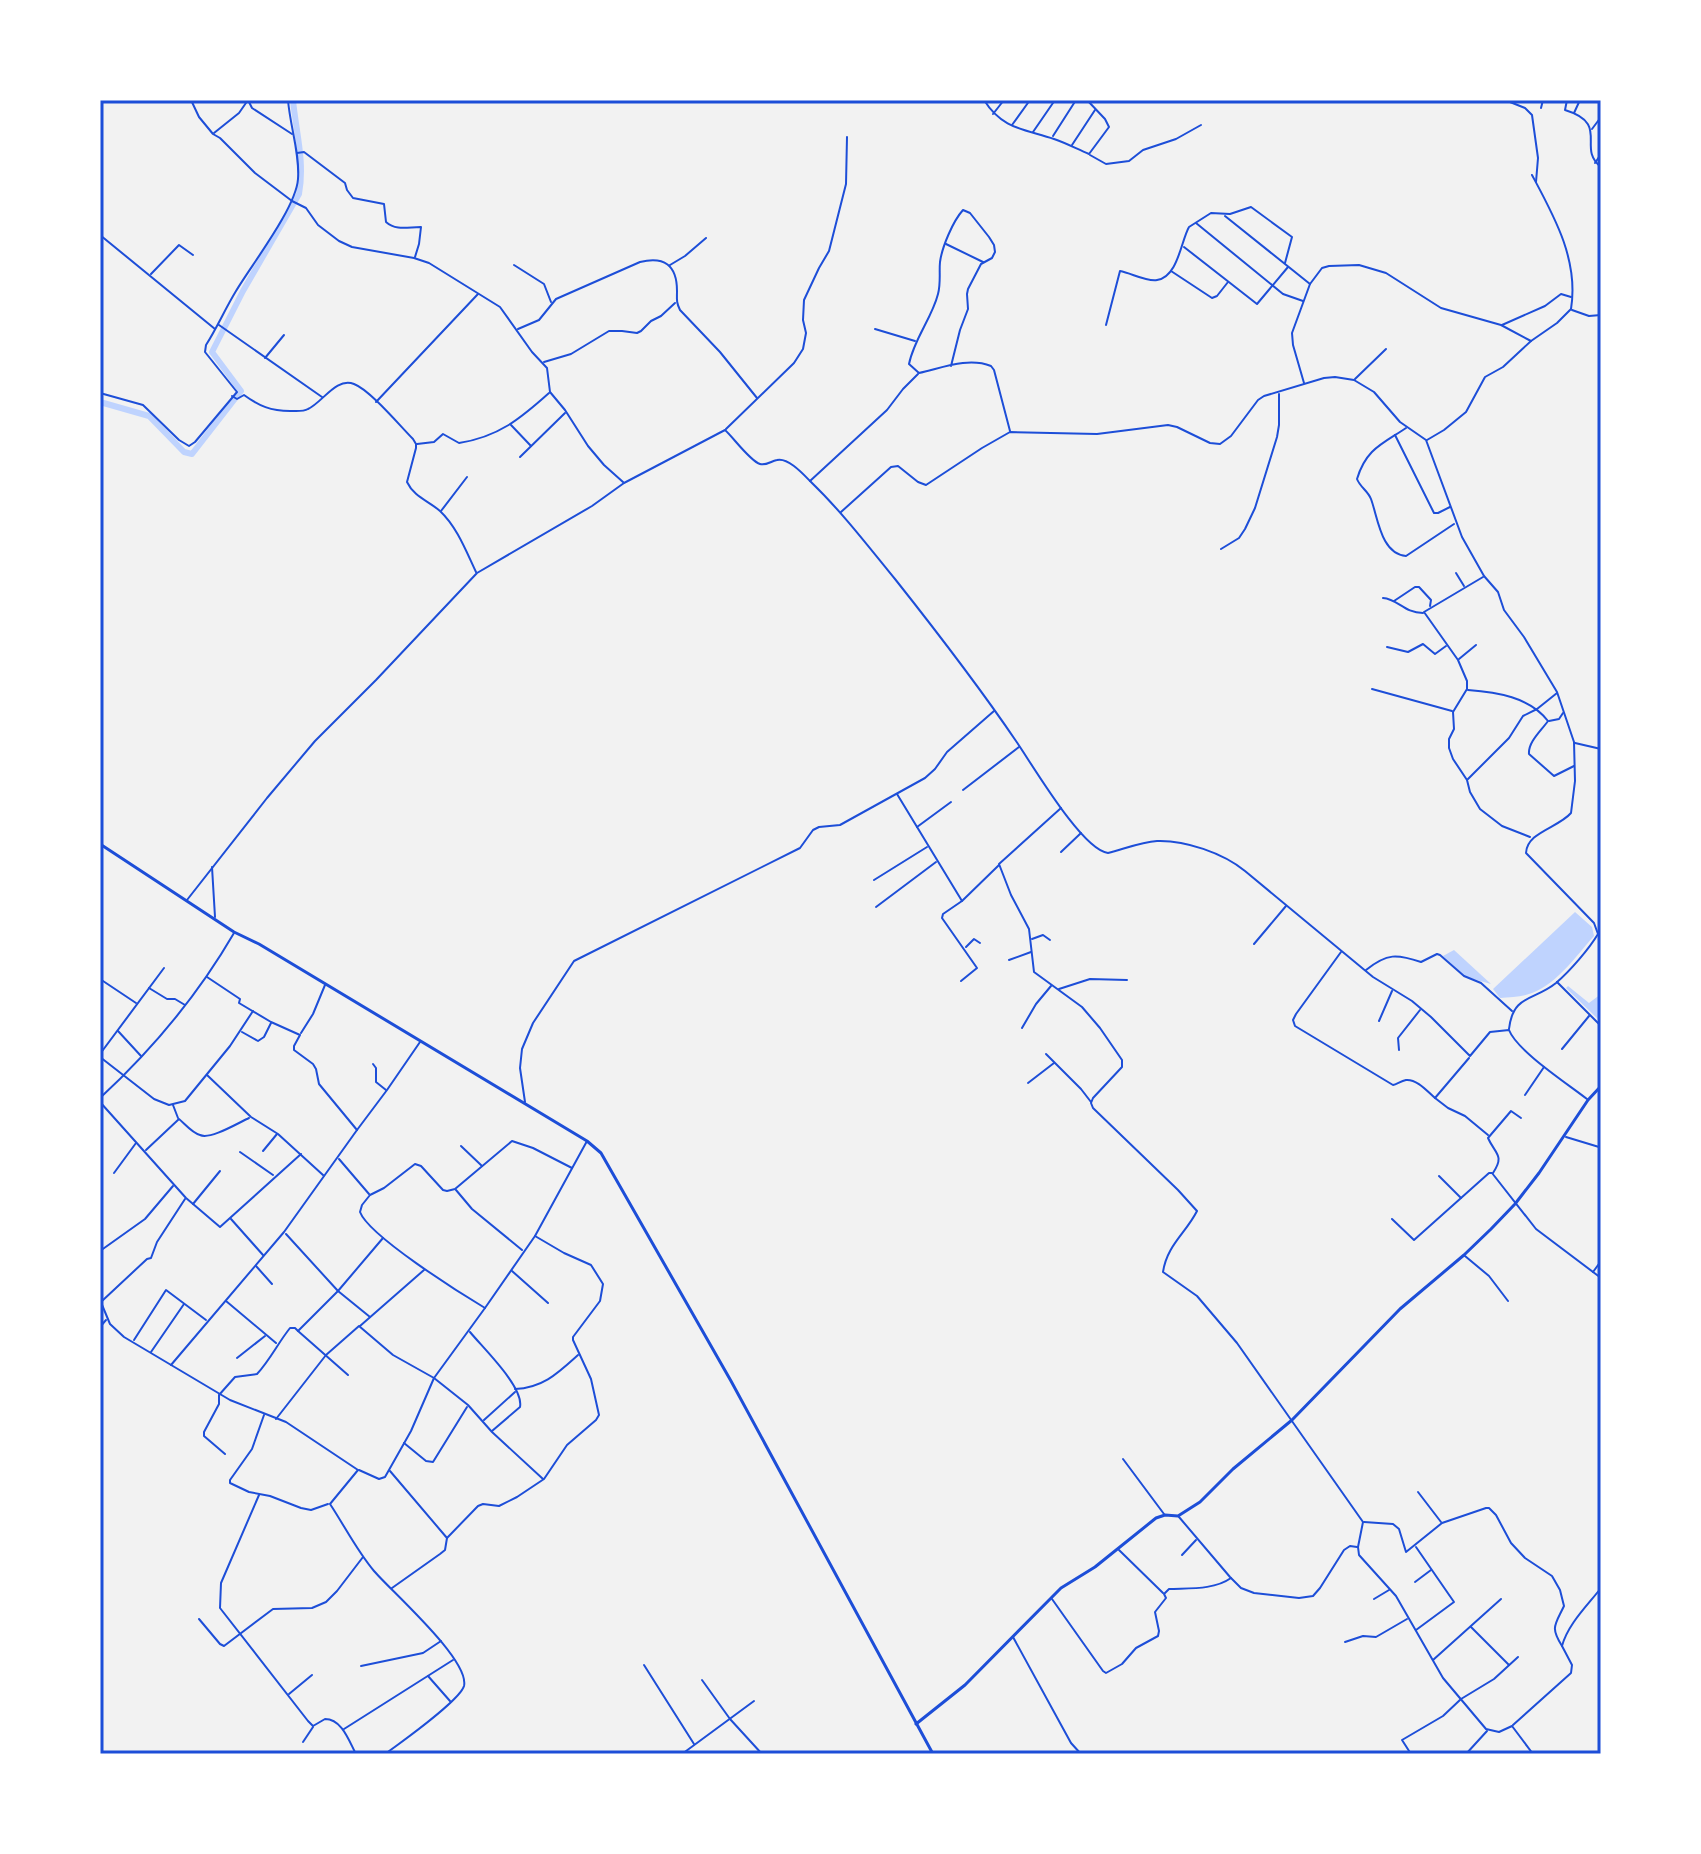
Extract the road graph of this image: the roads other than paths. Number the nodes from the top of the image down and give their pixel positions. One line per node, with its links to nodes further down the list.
1 (191, 100): 25 (street)
2 (248, 100): 25 (street); 26 (street)
3 (288, 100): 26 (street)
4 (984, 100): 19 (street)
5 (1004, 100): 19 (street)
6 (1030, 100): 21 (street)
7 (1046, 100): 15 (street)
8 (1055, 100): 15 (street)
9 (1076, 100): 28 (street)
10 (1087, 100): 17 (street)
11 (1505, 100): 36 (street)
12 (1543, 100): 16 (street)
13 (1567, 100): 18 (street)
14 (1580, 100): 18 (street)
15 (1052, 105): 24 (street)
16 (1541, 108)
17 (1096, 109): 29 (street); 31 (street)
18 (1574, 113): 23 (street)
19 (993, 114): 21 (street)
20 (1601, 117): 23 (street)
21 (1011, 125): 24 (street)
22 (1201, 125): 31 (street)
23 (1590, 130): 33 (street)
24 (1033, 132): 28 (street)
25 (213, 134): 37 (street)
26 (293, 135): 30 (street)
27 (847, 137): 83 (street)
28 (1052, 138): 29 (street)
29 (1071, 146): 31 (street)
30 (299, 153): 37 (street); 45 (street)
31 (1089, 154)
32 (1601, 154): 33 (street)
33 (1595, 163): 34 (street)
34 (1601, 167)
35 (1532, 175): 36 (street)
36 (1536, 184): 57 (street)
37 (292, 201): 45 (street); 65 (street)
38 (1224, 215): 39 (street); 47 (street); 47 (street)
39 (1195, 222): 43 (street); 55 (street)
40 (100, 235): 52 (street)
41 (706, 238): 49 (street)
42 (945, 243): 46 (street); 46 (street); 70 (street)
43 (1183, 246): 51 (street); 53 (street)
44 (193, 255): 52 (street)
45 (414, 258): 56 (street)
46 (983, 262): 74 (street)
47 (1285, 263): 50 (street)
48 (514, 265): 60 (street)
49 (669, 266): 58 (street); 60 (street)
50 (1288, 267): 54 (street); 55 (street)
51 (1170, 271): 53 (street); 63 (street)
52 (150, 275): 65 (street)
53 (1228, 282): 55 (street)
54 (1310, 284): 59 (street); 64 (street)
55 (1273, 286): 59 (street)
56 (479, 293): 66 (street); 84 (street)
57 (1572, 298): 61 (street); 64 (street)
58 (676, 302): 73 (street); 83 (street)
59 (1304, 302): 77 (street)
60 (552, 303): 66 (street)
61 (1571, 309): 62 (street); 69 (street)
62 (1601, 315)
63 (1106, 325)
64 (1501, 325): 69 (street)
65 (218, 327): 72 (street); 82 (street)
66 (516, 329): 73 (street)
67 (875, 329): 70 (street)
68 (284, 335): 72 (street)
69 (1531, 341): 91 (street)
70 (916, 342): 75 (street)
71 (1386, 349): 76 (street)
72 (265, 358): 81 (street)
73 (543, 363): 78 (street)
74 (951, 366): 75 (street); 89 (street)
75 (919, 373): 96 (street)
76 (1354, 380): 77 (street); 87 (street)
77 (1305, 383): 80 (street)
78 (550, 392): 85 (street); 86 (street)
79 (100, 393): 82 (street)
80 (1279, 393): 89 (street); 102 (street)
81 (323, 397): 82 (street); 84 (street)
82 (234, 398)
83 (757, 398): 88 (street)
84 (376, 402): 92 (street)
85 (566, 412): 93 (street); 97 (street)
86 (511, 424): 92 (street); 93 (street)
87 (1407, 427): 90 (street); 91 (street)
88 (725, 430): 96 (street); 97 (street)
89 (1010, 432): 100 (street)
90 (1395, 435): 98 (street); 101 (street)
91 (1426, 440): 98 (street)
92 (416, 444): 99 (street)
93 (531, 446): 94 (street)
94 (520, 457)
95 (467, 477): 99 (street)
96 (810, 481): 100 (street)
97 (624, 483): 103 (street)
98 (1451, 507): 101 (street)
99 (441, 512): 103 (street)
100 (841, 512): 119 (street)
101 (1456, 522): 105 (street)
102 (1221, 549)
103 (477, 573): 140 (street)
104 (1456, 573): 106 (street)
105 (1484, 576): 106 (street); 117 (street)
106 (1465, 587): 109 (street)
107 (1383, 598): 108 (street)
108 (1394, 601): 109 (street); 110 (street)
109 (1430, 607): 110 (street)
110 (1424, 613): 112 (street)
111 (1476, 645): 114 (street)
112 (1447, 646): 113 (street); 114 (street)
113 (1387, 647)
114 (1458, 660): 116 (street)
115 (1372, 689): 120 (street)
116 (1467, 689): 118 (street); 120 (street)
117 (1557, 692): 118 (street); 121 (street)
118 (1537, 709): 122 (street); 127 (street)
119 (995, 710): 124 (street); 129 (street)
120 (1453, 712): 127 (street)
121 (1563, 712): 122 (street); 123 (street)
122 (1548, 721): 126 (street)
123 (1574, 742): 125 (street); 126 (street)
124 (1020, 746): 128 (street); 131 (street)
125 (1601, 749)
126 (1575, 766): 134 (street)
127 (1467, 780): 134 (street)
128 (963, 790)
129 (897, 794): 132 (street); 202 (street)
130 (951, 802): 132 (street)
131 (1061, 808): 133 (street); 139 (street)
132 (916, 828): 136 (street)
133 (1082, 832): 137 (street); 144 (street)
134 (1532, 837): 162 (street)
135 (100, 844): 142 (main road)
136 (928, 846): 138 (street); 141 (street)
137 (1061, 852)
138 (937, 862): 143 (street); 145 (street)
139 (999, 864): 143 (street); 148 (street)
140 (212, 866): 142 (street); 146 (street)
141 (874, 880)
142 (187, 900): 146 (main road)
143 (962, 901): 152 (street)
144 (1286, 905): 151 (street); 153 (street)
145 (876, 907)
146 (215, 918): 147 (main road)
147 (234, 932): 158 (street); 163 (main road)
148 (1030, 939): 149 (street); 154 (street)
149 (1050, 940)
150 (980, 943): 152 (street)
151 (1254, 944)
152 (964, 948): 161 (street)
153 (1342, 951): 157 (street); 198 (street)
154 (1032, 952): 155 (street); 164 (street)
155 (1009, 960)
156 (164, 968): 165 (street)
157 (1365, 971): 167 (street); 172 (street)
158 (207, 977): 169 (street); 171 (street)
159 (100, 979): 168 (street)
160 (1127, 980): 166 (street)
161 (961, 981)
162 (1557, 982): 172 (street); 173 (street)
163 (325, 984): 181 (street); 182 (main road)
164 (1052, 985): 166 (street); 177 (street)
165 (149, 988): 168 (street); 169 (street)
166 (1059, 989): 201 (street)
167 (1393, 990): 170 (street); 174 (street)
168 (137, 1004): 178 (street)
169 (186, 1005): 188 (street)
170 (1421, 1009): 184 (street); 187 (street)
171 (253, 1011): 175 (street); 180 (street)
172 (1513, 1012): 179 (street)
173 (1590, 1015): 176 (street); 183 (street)
174 (1379, 1021)
175 (271, 1022): 180 (street); 181 (street)
176 (1601, 1026)
177 (1022, 1028)
178 (117, 1030): 186 (street); 188 (street)
179 (1509, 1030): 187 (street); 191 (street)
180 (240, 1031): 193 (street)
181 (300, 1035): 207 (street)
182 (421, 1041): 196 (street); 202 (main road)
183 (1562, 1049)
184 (1399, 1050)
185 (1046, 1054): 189 (street)
186 (100, 1055): 192 (street)
187 (1470, 1056): 198 (street)
188 (142, 1057): 192 (street)
189 (1055, 1063): 194 (street); 201 (street)
190 (373, 1064): 196 (street)
191 (1545, 1066): 197 (street); 200 (street)
192 (124, 1075): 199 (street); 203 (street)
193 (206, 1075): 203 (street); 204 (street)
194 (1028, 1083)
195 (1601, 1086): 200 (main road)
196 (387, 1090): 207 (street)
197 (1525, 1095)
198 (1435, 1098): 209 (street)
199 (100, 1100): 212 (street)
200 (1588, 1100): 210 (main road)
201 (1091, 1103): 280 (street)
202 (525, 1104): 211 (main road)
203 (173, 1105): 206 (street)
204 (251, 1117): 206 (street); 208 (street)
205 (1521, 1118): 209 (street)
206 (179, 1119): 215 (street)
207 (357, 1130): 219 (street)
208 (278, 1134): 216 (street); 218 (street)
209 (1489, 1136): 224 (street)
210 (1564, 1136): 214 (street); 234 (main road)
211 (587, 1141): 221 (street); 336 (main road)
212 (137, 1143): 215 (street); 223 (street)
213 (461, 1146): 220 (street)
214 (1600, 1147)
215 (145, 1151): 228 (street)
216 (263, 1151)
217 (240, 1152): 225 (street)
218 (301, 1154): 225 (street); 227 (street)
219 (338, 1158): 227 (street); 230 (street)
220 (482, 1167): 221 (street); 229 (street)
221 (572, 1168): 238 (street)
222 (220, 1171): 233 (street)
223 (114, 1173)
224 (1492, 1174): 232 (street); 234 (street)
225 (274, 1176): 235 (street)
226 (1439, 1176): 232 (street)
227 (325, 1177): 237 (street)
228 (174, 1185): 231 (street); 240 (street)
229 (455, 1189): 230 (street); 241 (street)
230 (370, 1195): 239 (street)
231 (186, 1198): 233 (street); 253 (street)
232 (1461, 1199): 236 (street)
233 (193, 1204): 235 (street)
234 (1515, 1204): 242 (main road); 248 (street)
235 (231, 1219): 243 (street)
236 (1392, 1219)
237 (284, 1232): 243 (street); 251 (street)
238 (535, 1236): 241 (street); 270 (street)
239 (384, 1237): 246 (street); 251 (street)
240 (100, 1251)
241 (524, 1251): 247 (street)
242 (1464, 1255): 254 (street); 280 (main road)
243 (264, 1256): 245 (street)
244 (1601, 1261): 248 (street)
245 (256, 1265): 250 (street); 252 (street)
246 (425, 1269): 257 (street); 258 (street)
247 (511, 1271): 256 (street); 257 (street)
248 (1593, 1272): 249 (street)
249 (1601, 1278)
250 (272, 1284)
251 (338, 1291): 258 (street); 263 (street)
252 (225, 1300): 260 (street); 265 (street)
253 (100, 1301): 259 (street)
254 (1508, 1301)
255 (185, 1303): 260 (street); 266 (street); 268 (street)
256 (548, 1303)
257 (485, 1308): 264 (street)
258 (370, 1317): 261 (street)
259 (106, 1319): 262 (street); 266 (street)
260 (207, 1321): 272 (street)
261 (359, 1326): 269 (street); 274 (street)
262 (100, 1327)
263 (298, 1331): 267 (street); 269 (street)
264 (469, 1331): 274 (street); 275 (street)
265 (265, 1336): 267 (street); 271 (street)
266 (133, 1342): 268 (street)
267 (277, 1344): 276 (street)
268 (151, 1352): 272 (street)
269 (326, 1355): 273 (street); 279 (street)
270 (579, 1355): 275 (street); 288 (street)
271 (237, 1358)
272 (171, 1365): 276 (street)
273 (348, 1375)
274 (434, 1378): 277 (street); 283 (street)
275 (515, 1390): 281 (street); 282 (street)
276 (219, 1395): 278 (street); 284 (street)
277 (468, 1405): 281 (street); 283 (street)
278 (264, 1414): 279 (street); 290 (street)
279 (276, 1419): 287 (street)
280 (1292, 1420): 293 (main road); 294 (street)
281 (483, 1421): 282 (street)
282 (492, 1432): 288 (street)
283 (404, 1443): 286 (street)
284 (225, 1454)
285 (1123, 1459): 292 (street)
286 (389, 1469): 287 (street); 296 (street)
287 (358, 1470): 291 (street)
288 (544, 1479): 296 (street)
289 (1418, 1492): 295 (street)
290 (259, 1495): 291 (street); 317 (street)
291 (330, 1504): 302 (street)
292 (1165, 1515): 293 (main road); 300 (main road)
293 (1178, 1516): 297 (street)
294 (1363, 1522): 298 (street); 299 (street)
295 (1442, 1523): 298 (street); 321 (street)
296 (447, 1538): 307 (street)
297 (1197, 1539): 301 (street); 304 (street)
298 (1415, 1545): 303 (street)
299 (1358, 1547): 304 (street); 308 (street)
300 (1118, 1549): 309 (street); 310 (main road)
301 (1182, 1555)
302 (363, 1556): 307 (street); 317 (street)
303 (1432, 1569): 305 (street); 316 (street)
304 (1231, 1578): 309 (street)
305 (1415, 1582)
306 (1601, 1588): 321 (street)
307 (391, 1589): 319 (street)
308 (1390, 1589): 311 (street); 314 (street)
309 (1164, 1594): 310 (street)
310 (1051, 1598): 318 (main road)
311 (1374, 1599)
312 (1501, 1599): 315 (street)
313 (199, 1619): 317 (street)
314 (1408, 1619): 316 (street); 320 (street)
315 (1471, 1626): 324 (street); 326 (street)
316 (1415, 1630): 324 (street)
317 (239, 1634): 331 (street)
318 (1013, 1636): 336 (main road); 349 (street)
319 (442, 1641): 323 (street); 327 (street)
320 (1345, 1642)
321 (1562, 1646): 338 (street)
322 (1518, 1657): 326 (street)
323 (454, 1659): 329 (street); 334 (street)
324 (1432, 1661): 332 (street)
325 (644, 1665): 342 (street)
326 (1509, 1665): 332 (street)
327 (361, 1666)
328 (312, 1675): 331 (street)
329 (428, 1676): 334 (street); 339 (street)
330 (702, 1680): 335 (street)
331 (289, 1694): 337 (street)
332 (1461, 1699): 340 (street); 350 (street)
333 (754, 1701): 335 (street)
334 (451, 1702): 345 (street)
335 (730, 1719): 342 (street); 347 (street)
336 (916, 1724): 348 (main road)
337 (313, 1726): 339 (street); 341 (street)
338 (1512, 1726): 340 (street); 343 (street)
339 (343, 1730): 344 (street)
340 (1488, 1731): 351 (street)
341 (303, 1742)
342 (694, 1744): 346 (street)
343 (1531, 1753)
344 (356, 1754)
345 (385, 1754)
346 (682, 1754)
347 (762, 1754)
348 (933, 1754)
349 (1081, 1754)
350 (1411, 1754)
351 (1466, 1754)

